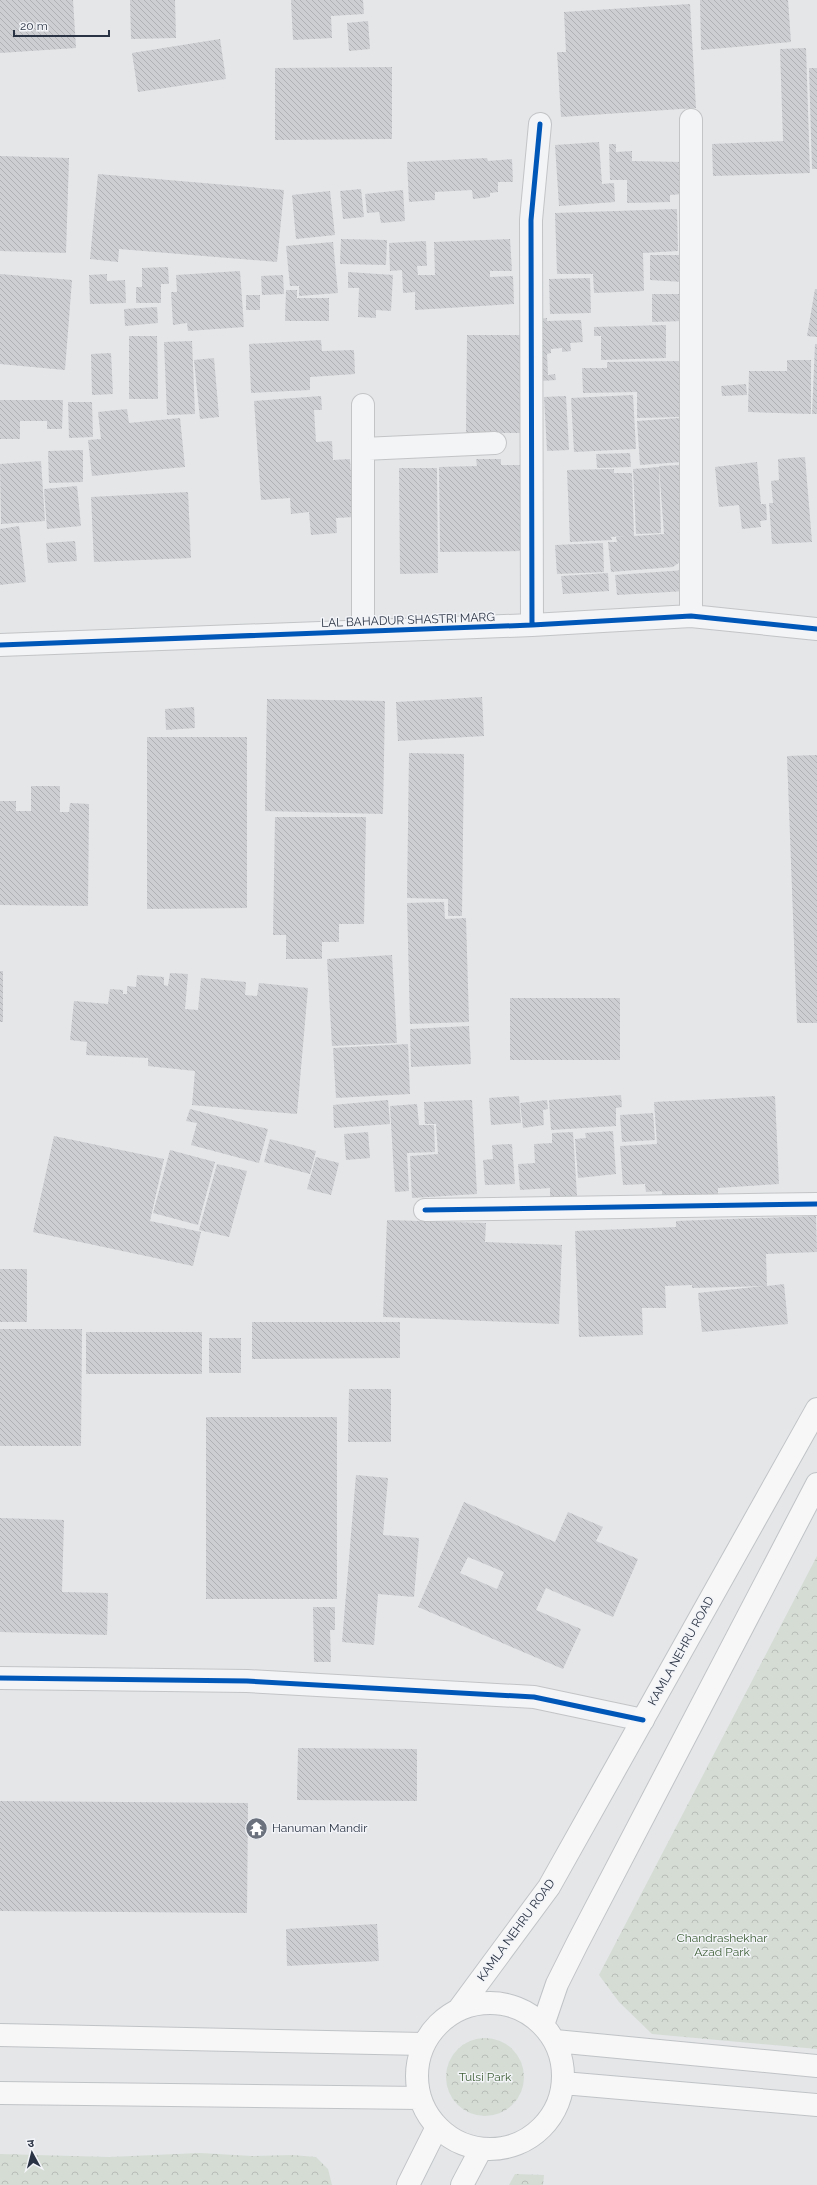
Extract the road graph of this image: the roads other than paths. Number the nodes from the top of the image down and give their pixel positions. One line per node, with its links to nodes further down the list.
1 (691, 120): 6 (street)
2 (540, 124): 7 (street)
3 (363, 405): 5 (street)
4 (495, 443): 5 (street)
5 (364, 449): 9 (street)
6 (691, 616): 7 (street, LAL BAHADUR SHASTRI MARG); 8 (street, LAL BAHADUR SHASTRI MARG)
7 (532, 625): 9 (street, LAL BAHADUR SHASTRI MARG)
8 (817, 629)
9 (363, 631): 10 (street, LAL BAHADUR SHASTRI MARG)
10 (0, 645)
11 (817, 1204): 12 (street)
12 (425, 1210)
13 (817, 1409): 16 (main road, KAMLA NEHRU ROAD)
14 (817, 1484): 18 (main road)
15 (0, 1678): 16 (street)
16 (643, 1720): 17 (main road, KAMLA NEHRU ROAD)
17 (458, 2009): 18 (main road); 20 (main road)
18 (549, 2033): 21 (main road); 22 (main road)
19 (0, 2035): 20 (main road)
20 (423, 2044): 24 (main road)
21 (817, 2066)
22 (563, 2083): 25 (main road); 27 (main road)
23 (0, 2093): 24 (main road)
24 (420, 2098): 26 (main road)
25 (817, 2105)
26 (437, 2127): 27 (main road); 28 (main road)
27 (481, 2149): 29 (main road)
28 (408, 2185)
29 (462, 2185)

